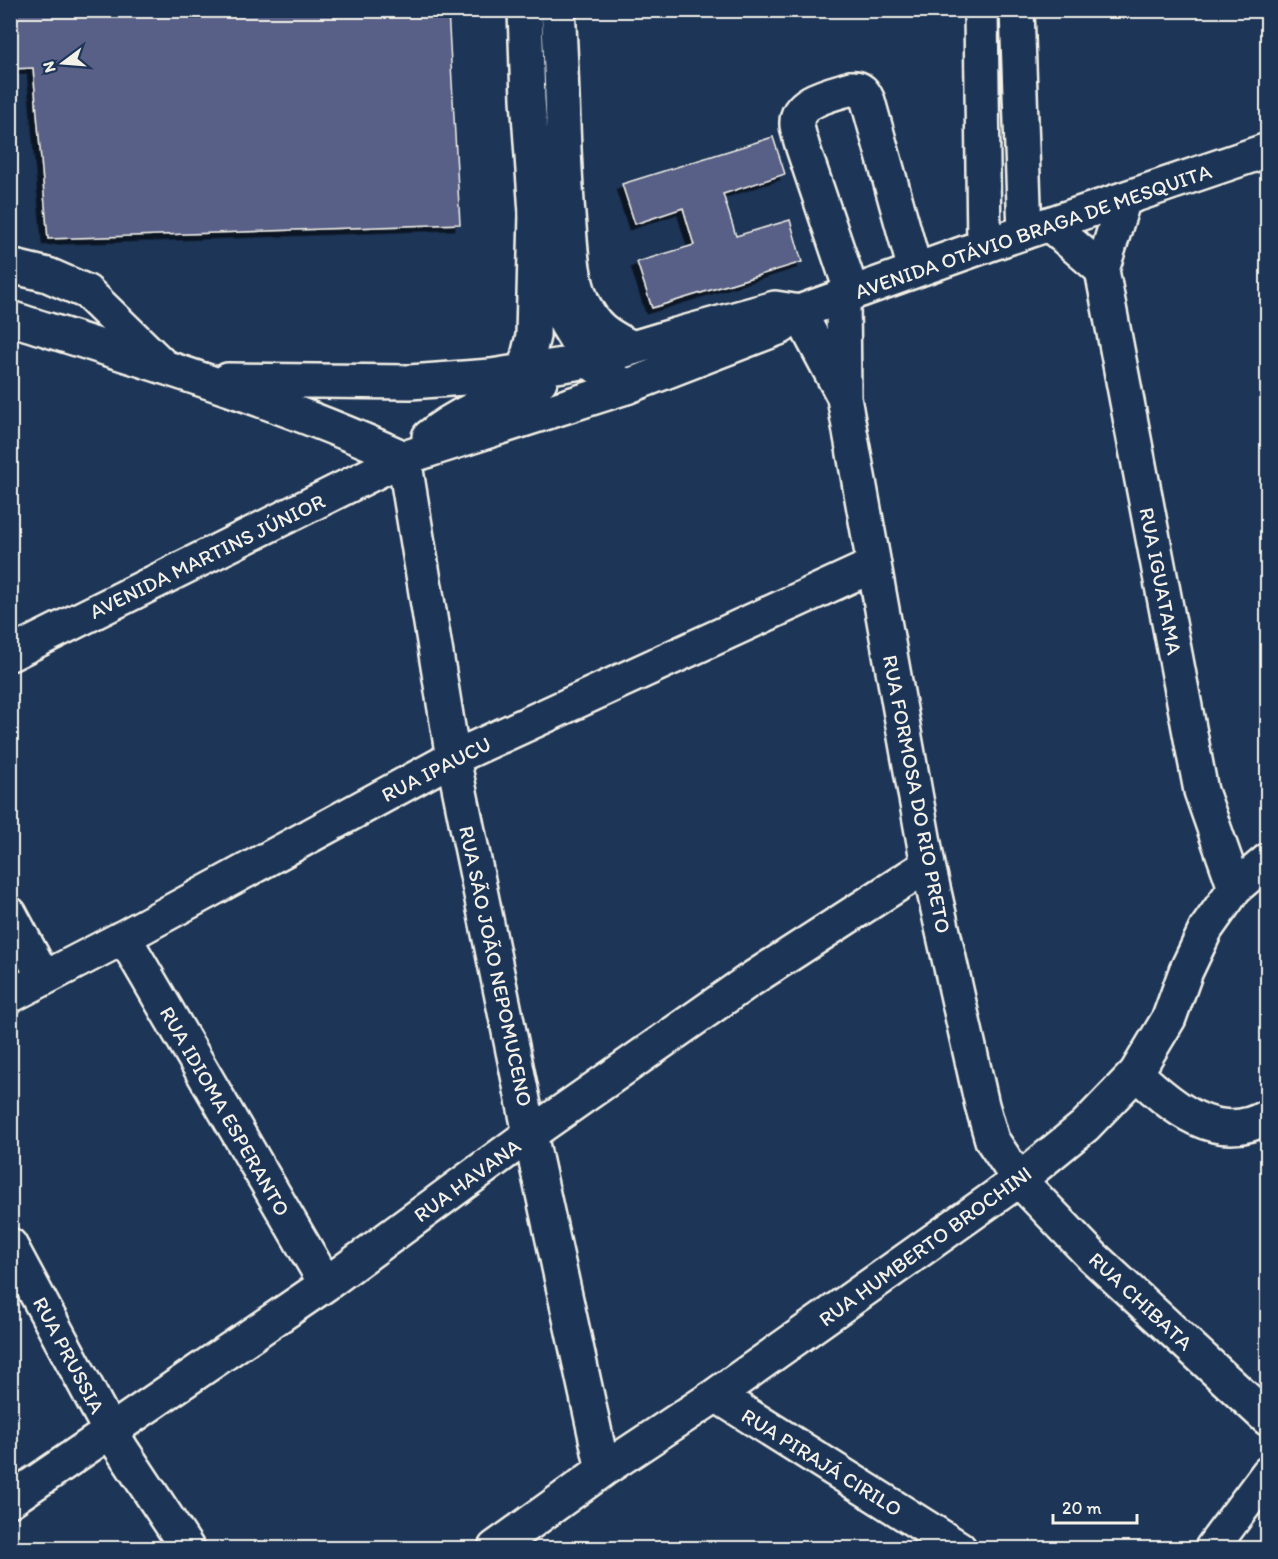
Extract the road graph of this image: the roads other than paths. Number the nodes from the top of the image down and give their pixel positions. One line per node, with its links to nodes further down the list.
1 (525, 10): 6 (street)
2 (558, 10): 5 (street)
3 (981, 10): 11 (street)
4 (1017, 10): 10 (street)
5 (562, 68): 6 (street); 18 (street)
6 (528, 78): 9 (street)
7 (1268, 150): 8 (street, AVENIDA OTÁVIO BRAGA DE MESQUITA)
8 (1124, 199): 10 (street, AVENIDA OTÁVIO BRAGA DE MESQUITA); 14 (street, RUA IGUATAMA)
9 (536, 213): 19 (street); 22 (street)
10 (1037, 228): 11 (street, AVENIDA OTÁVIO BRAGA DE MESQUITA); 14 (street)
11 (984, 246): 13 (street, AVENIDA OTÁVIO BRAGA DE MESQUITA)
12 (10, 266): 20 (street)
13 (915, 270): 15 (street, AVENIDA OTÁVIO BRAGA DE MESQUITA); 15 (street, RUA FORMOSA DO RIO PRETO)
14 (1102, 270): 31 (street, RUA IGUATAMA)
15 (848, 295): 16 (street, AVENIDA OTÁVIO BRAGA DE MESQUITA); 24 (street, RUA FORMOSA DO RIO PRETO)
16 (799, 312): 18 (street, AVENIDA OTÁVIO BRAGA DE MESQUITA); 23 (street, AVENIDA OTÁVIO BRAGA DE MESQUITA); 24 (street, RUA FORMOSA DO RIO PRETO)
17 (10, 318): 20 (street)
18 (632, 348): 19 (street, AVENIDA OTÁVIO BRAGA DE MESQUITA)
19 (590, 361): 22 (street, AVENIDA OTÁVIO BRAGA DE MESQUITA); 23 (street)
20 (163, 366): 21 (street)
21 (205, 379): 22 (street); 25 (street)
22 (523, 380): 25 (street)
23 (626, 387): 25 (street, AVENIDA OTÁVIO BRAGA DE MESQUITA)
24 (844, 398): 26 (street, RUA FORMOSA DO RIO PRETO)
25 (404, 458): 27 (street, AVENIDA MARTINS JÚNIOR); 28 (street, RUA SÃO JOÃO NEPOMUCENO)
26 (874, 565): 28 (street, RUA IPAUCU); 30 (street, RUA FORMOSA DO RIO PRETO)
27 (10, 654)
28 (453, 758): 33 (street, RUA IPAUCU); 38 (street, RUA SÃO JOÃO NEPOMUCENO)
29 (1268, 860): 31 (street, RUA HUMBERTO BROCHINI)
30 (928, 865): 38 (street, RUA HAVANA); 39 (street, RUA FORMOSA DO RIO PRETO)
31 (1235, 888): 36 (street, RUA HUMBERTO BROCHINI)
32 (10, 914): 34 (street)
33 (124, 937): 34 (street, RUA IPAUCU); 41 (street, RUA IDIOMA ESPERANTO)
34 (44, 978): 35 (street, RUA IPAUCU)
35 (10, 996)
36 (1136, 1073): 37 (street); 39 (street, RUA HUMBERTO BROCHINI)
37 (1268, 1116)
38 (530, 1134): 41 (street, RUA HAVANA); 45 (street, RUA SÃO JOÃO NEPOMUCENO)
39 (1019, 1180): 42 (street, RUA HUMBERTO BROCHINI); 43 (street, RUA CHIBATA)
40 (10, 1245): 44 (street, RUA PRUSSIA)
41 (326, 1284): 44 (street, RUA HAVANA)
42 (716, 1395): 45 (street, RUA HUMBERTO BROCHINI); 50 (street, RUA PIRAJÁ CIRILO)
43 (1268, 1419)
44 (111, 1432): 47 (street, RUA HAVANA); 48 (street, RUA PRUSSIA)
45 (603, 1470): 49 (street, RUA HUMBERTO BROCHINI)
46 (1268, 1473): 51 (street)
47 (10, 1500)
48 (187, 1548)
49 (498, 1548)
50 (959, 1548)
51 (1212, 1548)

